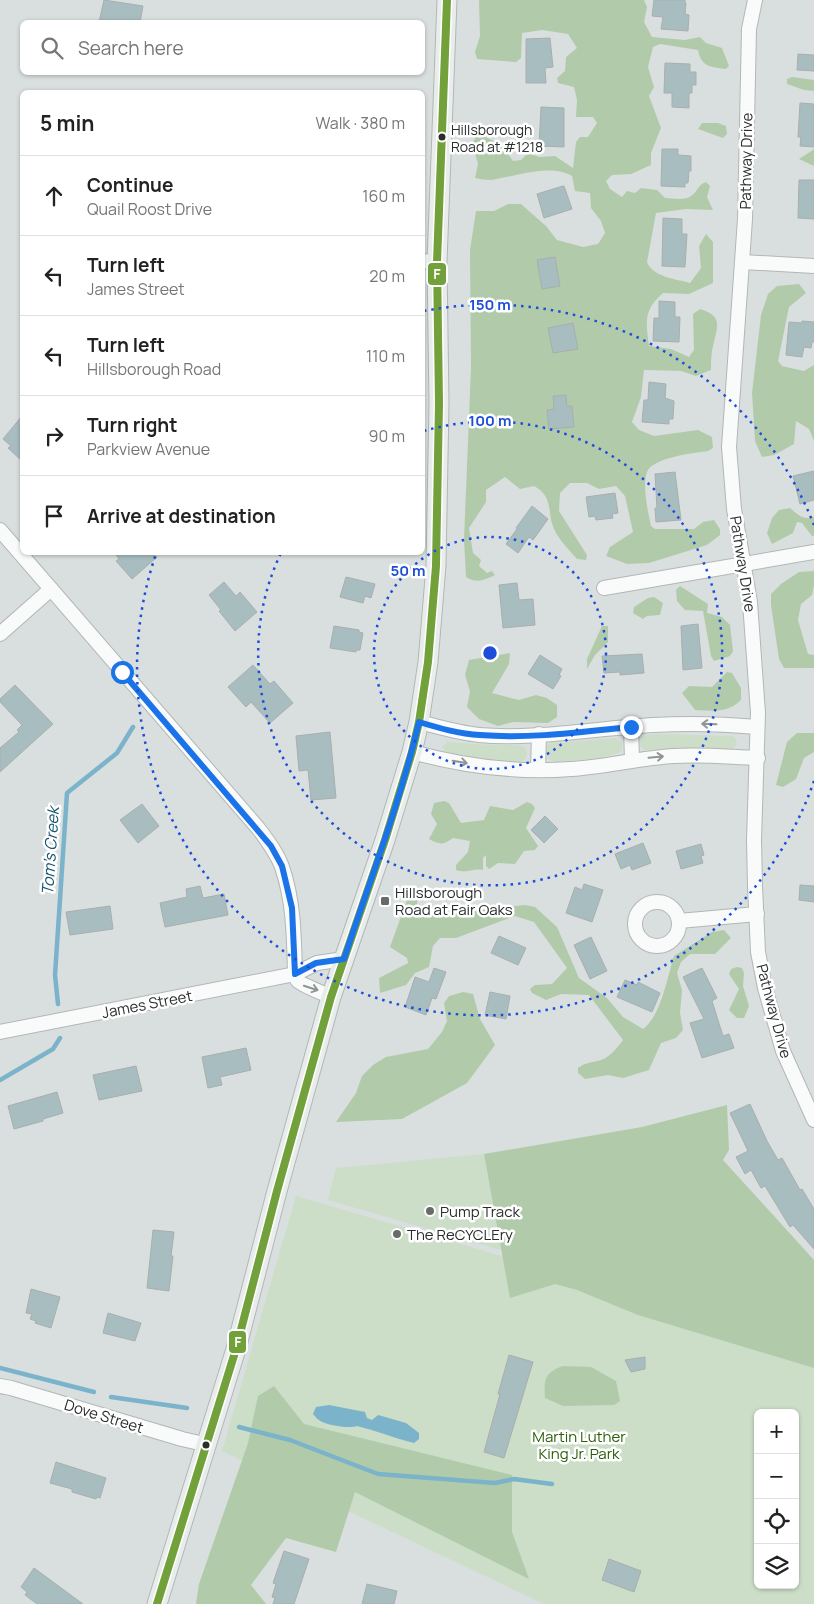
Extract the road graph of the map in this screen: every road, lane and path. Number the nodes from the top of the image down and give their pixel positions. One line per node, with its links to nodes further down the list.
1 (447, 0): 3 (main road)
2 (755, 0): 4 (street, Pathway Drive)
3 (430, 262): 14 (main road)
4 (742, 262): 5 (street); 10 (street, Pathway Drive)
5 (814, 266)
6 (0, 530): 8 (street)
7 (814, 552): 10 (street)
8 (20, 553)
9 (22, 555): 12 (street)
10 (743, 563): 11 (street); 16 (street, Pathway Drive)
11 (604, 588)
12 (51, 589): 13 (street); 25 (street)
13 (0, 634)
14 (419, 722): 17 (street); 18 (main road)
15 (631, 727): 16 (street, one-way to 15); 17 (street); 20 (street)
16 (757, 727): 19 (street, Pathway Drive)
17 (539, 734): 21 (street)
18 (412, 752): 21 (street, one-way to 21); 24 (main road)
19 (758, 758): 20 (street, one-way to 19); 22 (street, Pathway Drive)
20 (632, 760): 21 (street)
21 (538, 770)
22 (757, 914): 23 (street); 28 (street, Pathway Drive)
23 (679, 921)
24 (344, 959): 25 (street, James Street); 26 (main road)
25 (295, 974): 26 (street, one-way to 26); 27 (street, James Street)
26 (331, 997): 30 (main road)
27 (0, 1032)
28 (814, 1120)
29 (0, 1386): 30 (street, Dove Street)
30 (208, 1444): 31 (main road)
31 (157, 1604)

